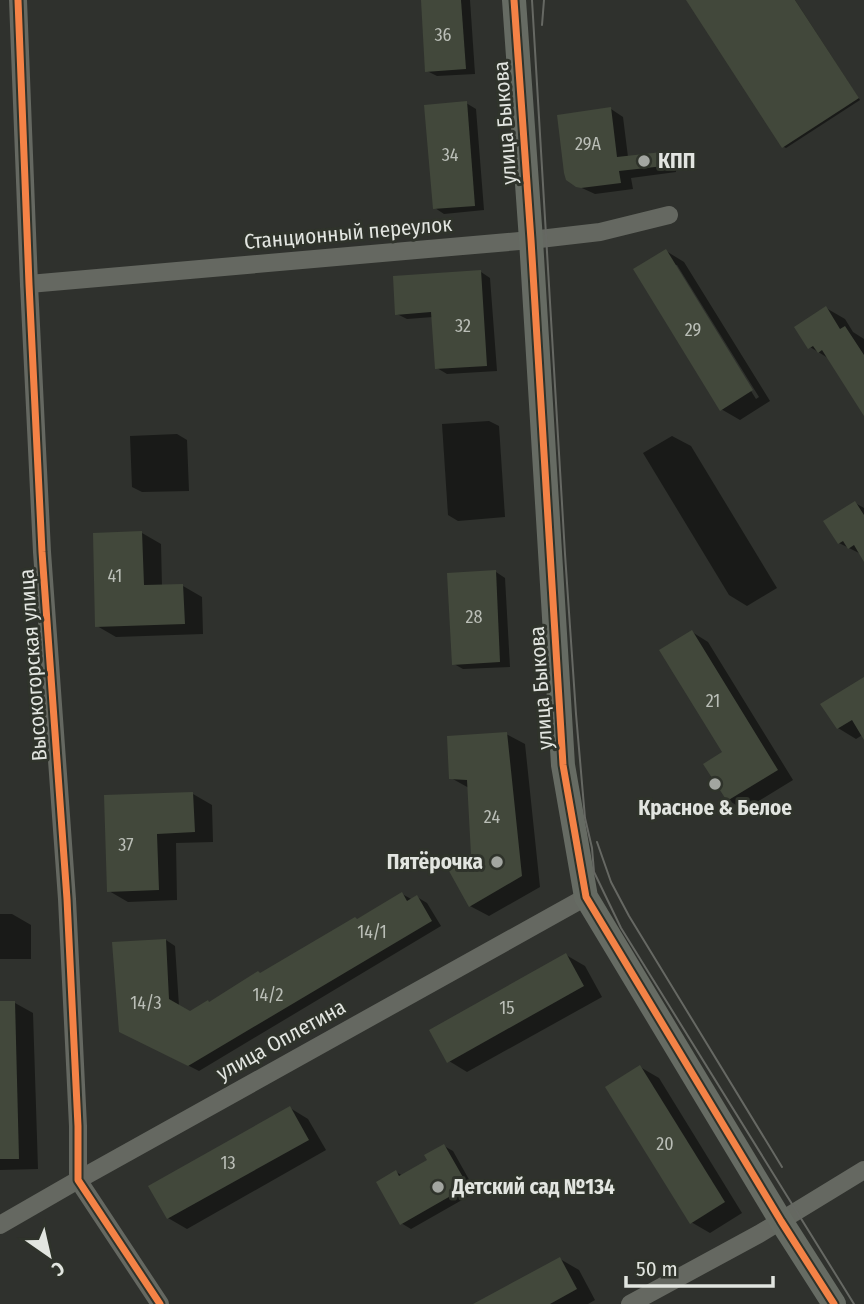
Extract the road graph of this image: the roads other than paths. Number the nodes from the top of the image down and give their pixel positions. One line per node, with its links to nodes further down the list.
1 (18, 0): 5 (street, Высокогорская улица)
2 (514, 0): 4 (street, улица Быкова)
3 (669, 215): 4 (street, Станционный переулок)
4 (531, 240): 5 (street, Станционный переулок); 6 (street, улица Быкова)
5 (29, 284): 8 (street, Высокогорская улица)
6 (586, 897): 8 (street, улица Оплетина); 9 (street, улица Быкова)
7 (864, 1170): 9 (street)
8 (78, 1180): 10 (street, улица Оплетина); 11 (street)
9 (781, 1221): 12 (street); 13 (street, улица Быкова)
10 (0, 1225)
11 (160, 1304)
12 (630, 1304)
13 (834, 1304)

